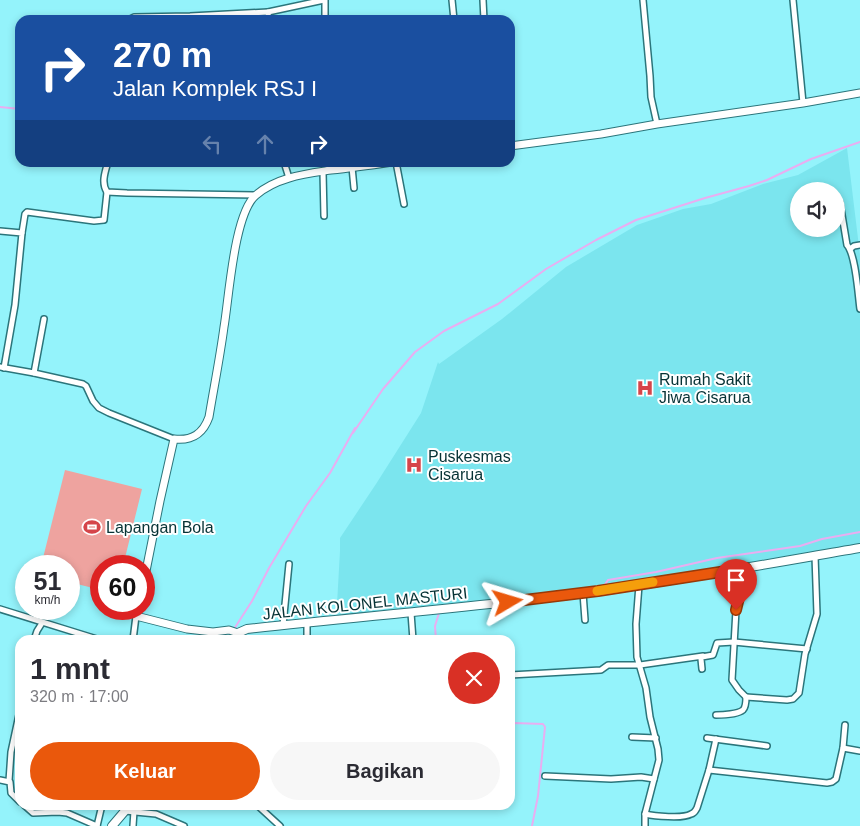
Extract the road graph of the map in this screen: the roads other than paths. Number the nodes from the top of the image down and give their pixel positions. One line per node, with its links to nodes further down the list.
1 (325, 0): 6 (street); 9 (street)
2 (452, 0): 10 (street)
3 (483, 0): 11 (street)
4 (643, 0): 14 (street)
5 (793, 0): 13 (street)
6 (268, 12): 7 (street); 8 (street)
7 (210, 15)
8 (269, 15)
9 (325, 15)
10 (454, 15)
11 (484, 15)
12 (860, 93): 13 (street)
13 (803, 103): 14 (street)
14 (657, 124): 15 (street)
15 (515, 145)
16 (106, 167): 24 (street)
17 (286, 167): 22 (street)
18 (330, 167): 21 (street)
19 (352, 167): 23 (street)
20 (397, 167): 26 (street)
21 (323, 172): 22 (street); 27 (street)
22 (289, 178): 25 (street)
23 (354, 188)
24 (107, 192): 25 (street); 29 (street)
25 (255, 196): 37 (street)
26 (404, 204)
27 (324, 216)
28 (0, 231): 29 (street)
29 (22, 233): 35 (street)
30 (845, 233): 32 (street)
31 (860, 244): 32 (street)
32 (850, 249): 33 (street)
33 (860, 309)
34 (44, 319): 36 (street)
35 (2, 367): 36 (street)
36 (34, 373): 37 (street)
37 (174, 439): 39 (street)
38 (860, 548): 40 (main road, JALAN KOLONEL MASTURI)
39 (149, 555)
40 (815, 556): 42 (main road, JALAN KOLONEL MASTURI); 60 (street)
41 (289, 564): 52 (street)
42 (746, 568): 43 (main road, JALAN KOLONEL MASTURI); 59 (street)
43 (639, 585): 44 (main road, JALAN KOLONEL MASTURI); 62 (street)
44 (583, 593): 46 (main road, JALAN KOLONEL MASTURI); 49 (street)
45 (0, 609): 50 (street)
46 (412, 613): 51 (main road, JALAN KOLONEL MASTURI); 58 (street)
47 (155, 618): 53 (street)
48 (136, 620): 56 (street)
49 (585, 620)
50 (42, 622): 54 (street); 55 (street)
51 (307, 623): 52 (main road, JALAN KOLONEL MASTURI); 57 (street)
52 (283, 625): 53 (main road, JALAN KOLONEL MASTURI)
53 (235, 634)
54 (36, 635)
55 (84, 635)
56 (134, 635)
57 (307, 635)
58 (412, 635)
59 (734, 642): 60 (street); 61 (street); 65 (street)
60 (806, 650): 65 (street)
61 (704, 656): 62 (street); 63 (street)
62 (640, 665): 64 (street); 70 (street)
63 (702, 669)
64 (515, 674)
65 (746, 697): 66 (street)
66 (716, 716)
67 (845, 725): 74 (street)
68 (15, 733): 80 (street)
69 (632, 737): 70 (street)
70 (656, 738): 78 (street)
71 (707, 738): 72 (street)
72 (716, 740): 73 (street); 76 (street)
73 (767, 746)
74 (843, 748): 75 (street); 76 (street)
75 (860, 751)
76 (709, 770): 88 (street)
77 (545, 776): 78 (street)
78 (654, 779): 88 (street)
79 (0, 780): 80 (street)
80 (9, 781): 81 (street)
81 (15, 796)
82 (30, 810): 89 (street)
83 (101, 810): 89 (street)
84 (129, 810): 90 (main road)
85 (130, 810): 91 (street)
86 (135, 810): 92 (street)
87 (267, 810): 93 (street)
88 (645, 814): 94 (street)
89 (97, 826)
90 (112, 826)
91 (133, 826)
92 (184, 826)
93 (280, 826)
94 (645, 826)

